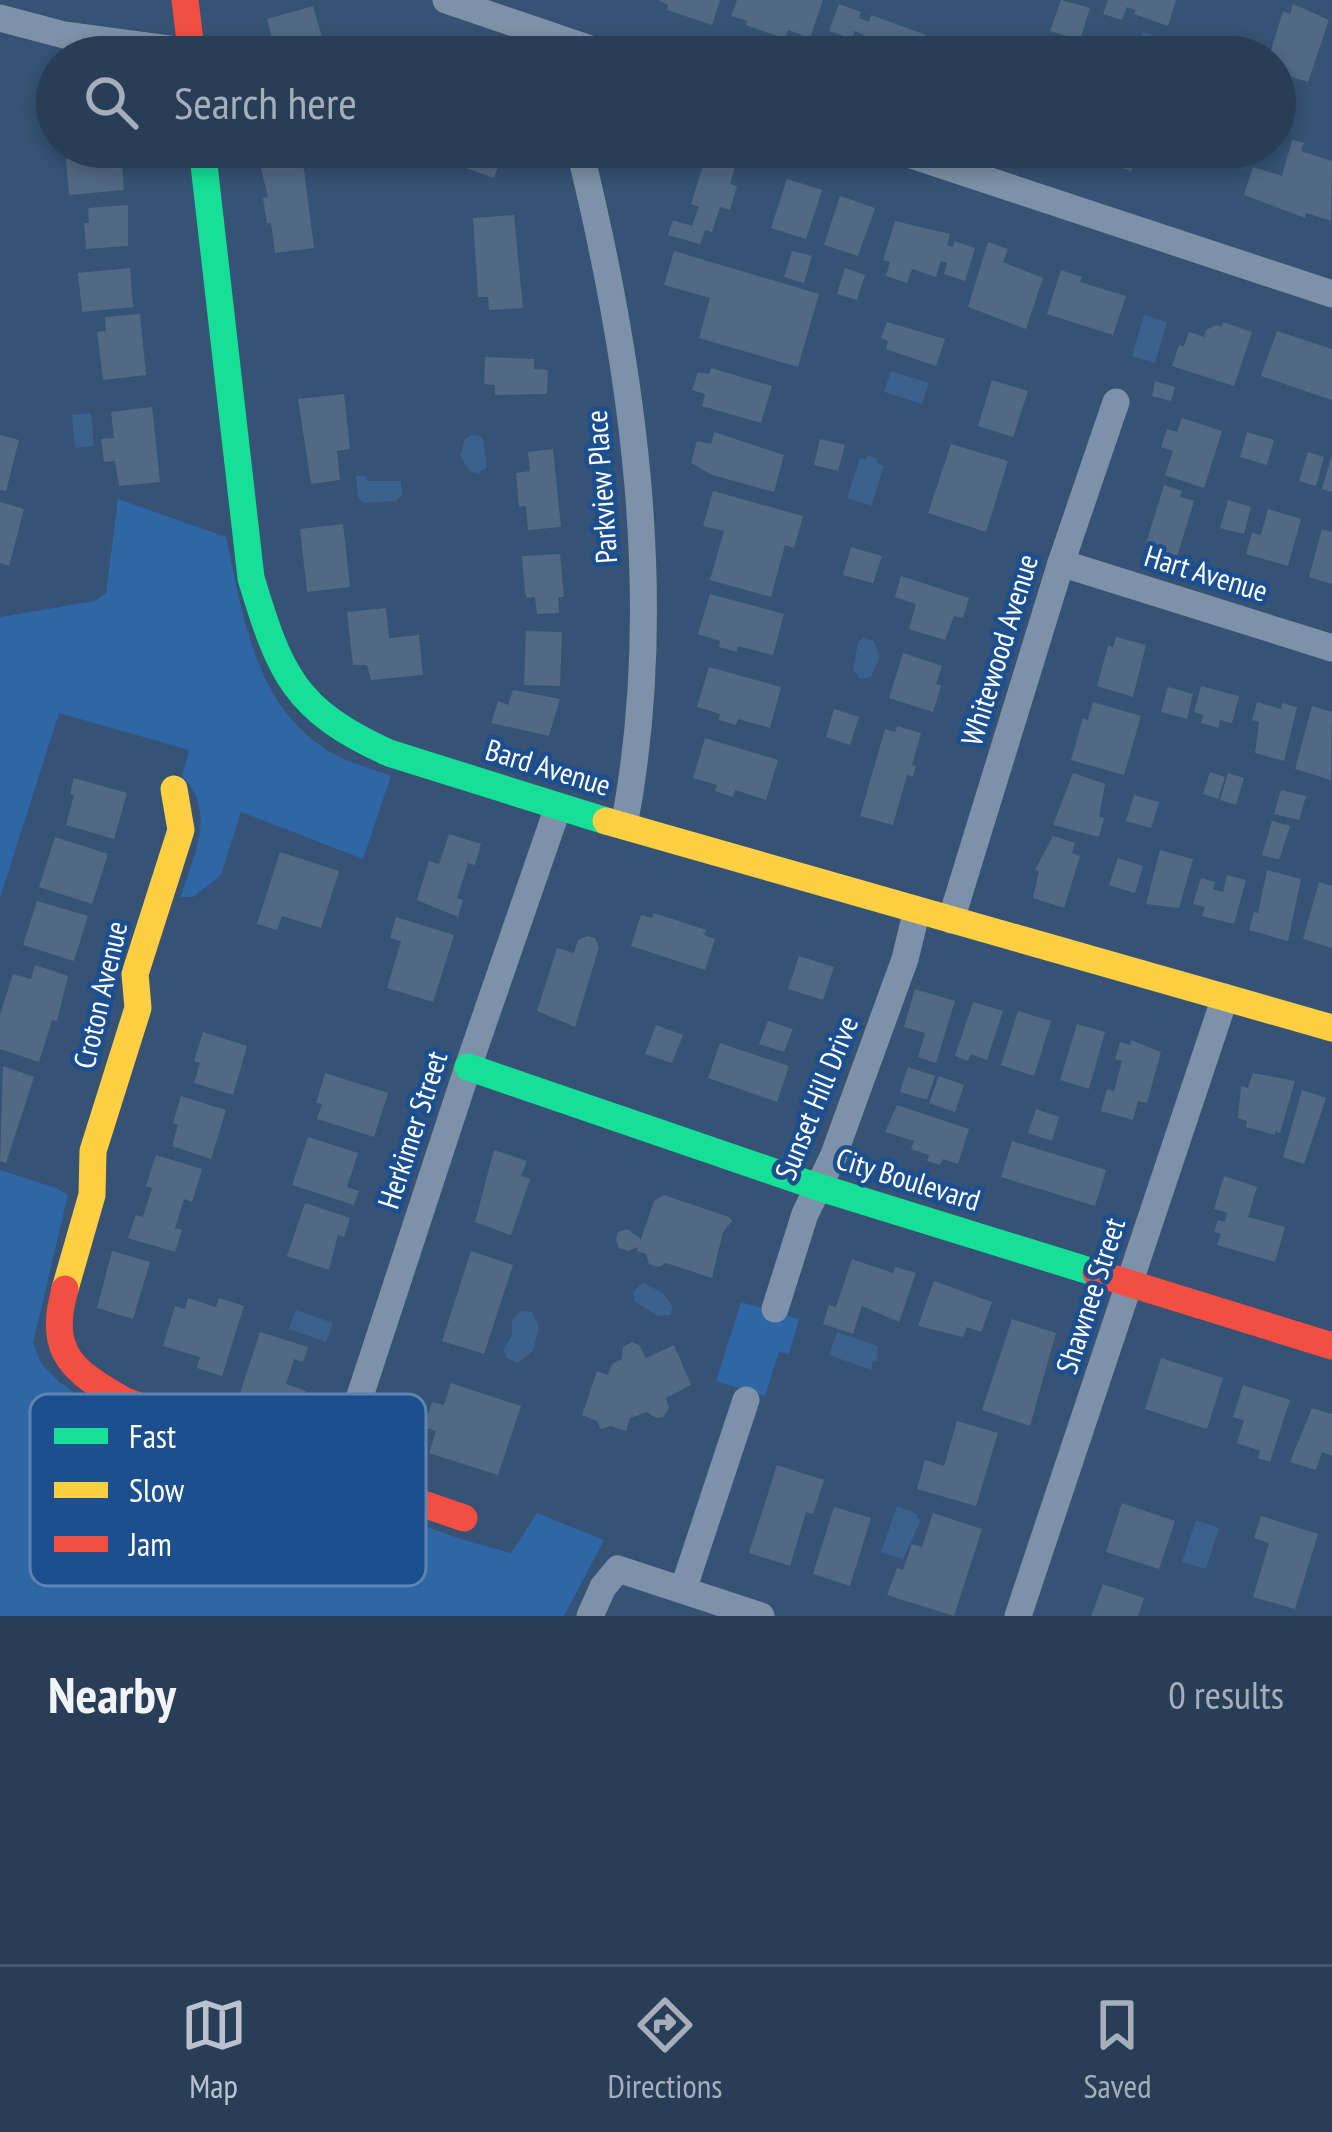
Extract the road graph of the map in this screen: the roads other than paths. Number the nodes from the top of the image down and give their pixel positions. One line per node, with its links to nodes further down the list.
1 (185, 0): 5 (street)
2 (446, 0): 6 (street)
3 (0, 18): 4 (street)
4 (71, 36)
5 (189, 36)
6 (531, 36)
7 (204, 168): 15 (street, Bard Avenue)
8 (583, 168): 16 (street, Parkview Place)
9 (950, 168): 10 (street)
10 (1332, 294)
11 (1116, 402): 12 (street, Whitewood Avenue)
12 (1060, 563): 13 (street, Hart Avenue); 18 (street, Whitewood Avenue)
13 (1332, 648)
14 (174, 789): 26 (street, Croton Avenue)
15 (558, 807): 16 (street, Bard Avenue); 21 (street, Herkimer Street)
16 (624, 826): 17 (street, Bard Avenue)
17 (916, 910): 18 (street, Bard Avenue); 22 (street, Sunset Hill Drive)
18 (951, 920): 19 (street, Bard Avenue)
19 (1225, 997): 20 (street, Bard Avenue); 23 (street, Shawnee Street)
20 (1332, 1028)
21 (468, 1067): 22 (street, City Boulevard); 27 (street, Herkimer Street)
22 (818, 1187): 23 (street, City Boulevard); 24 (street, Sunset Hill Drive)
23 (1130, 1283): 25 (street, City Boulevard); 34 (street, Shawnee Street)
24 (775, 1310)
25 (1332, 1346)
26 (113, 1394)
27 (361, 1394)
28 (746, 1400): 31 (street)
29 (426, 1505): 30 (street)
30 (464, 1518)
31 (683, 1590): 32 (street); 33 (street)
32 (590, 1616)
33 (761, 1616)
34 (1018, 1616)

